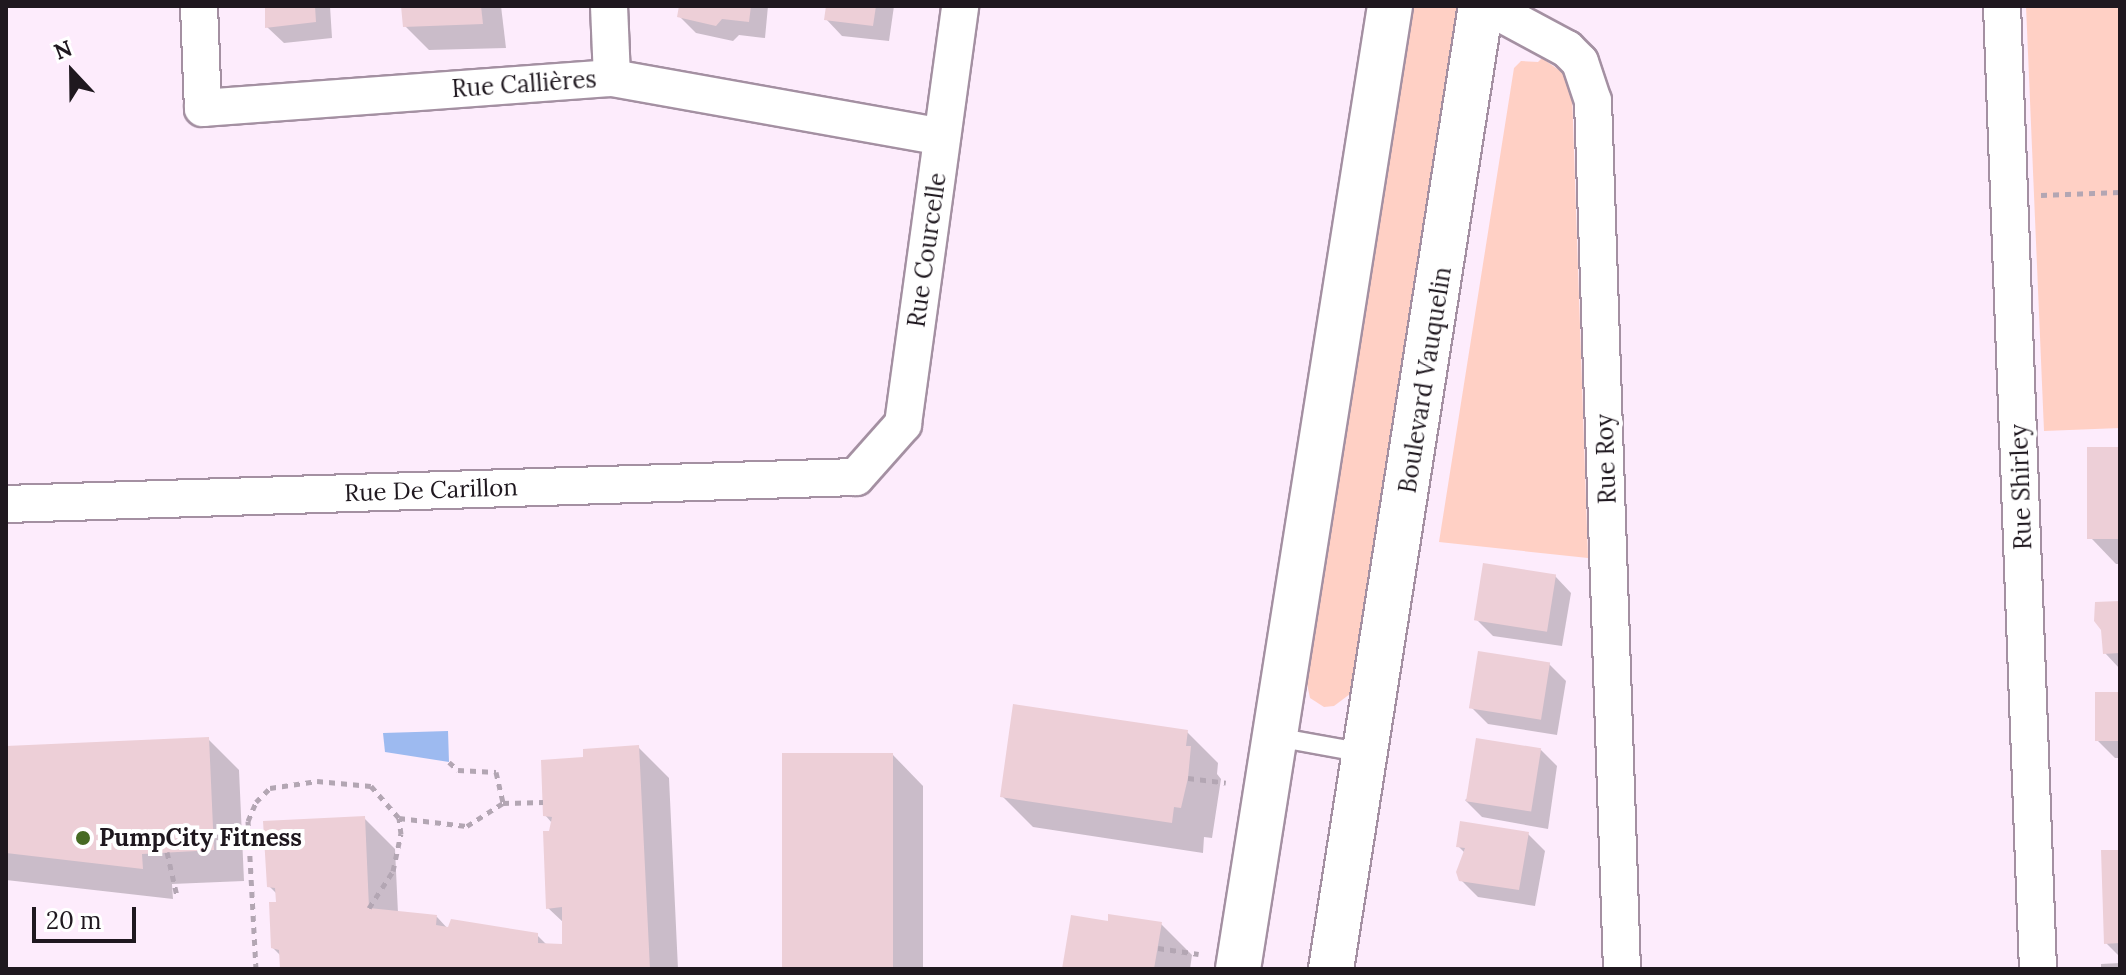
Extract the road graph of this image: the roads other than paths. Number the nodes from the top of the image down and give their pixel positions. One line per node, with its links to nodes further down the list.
1 (199, 6): 7 (street, Rue Callières)
2 (609, 6): 7 (street)
3 (960, 6): 8 (street, Rue Courcelle)
4 (1390, 6): 11 (street)
5 (1484, 6): 12 (street, Boulevard Vauquelin); 15 (street, Rue Roy)
6 (2002, 6): 16 (street, Rue Shirley)
7 (612, 78): 8 (street, Rue Callières)
8 (942, 137): 9 (street, Rue Courcelle)
9 (856, 477): 10 (street, Rue De Carillon)
10 (6, 504)
11 (1276, 737): 12 (lane); 13 (street)
12 (1364, 753): 14 (street, Boulevard Vauquelin)
13 (1218, 962)
14 (1331, 969)
15 (1622, 969)
16 (2038, 969)

